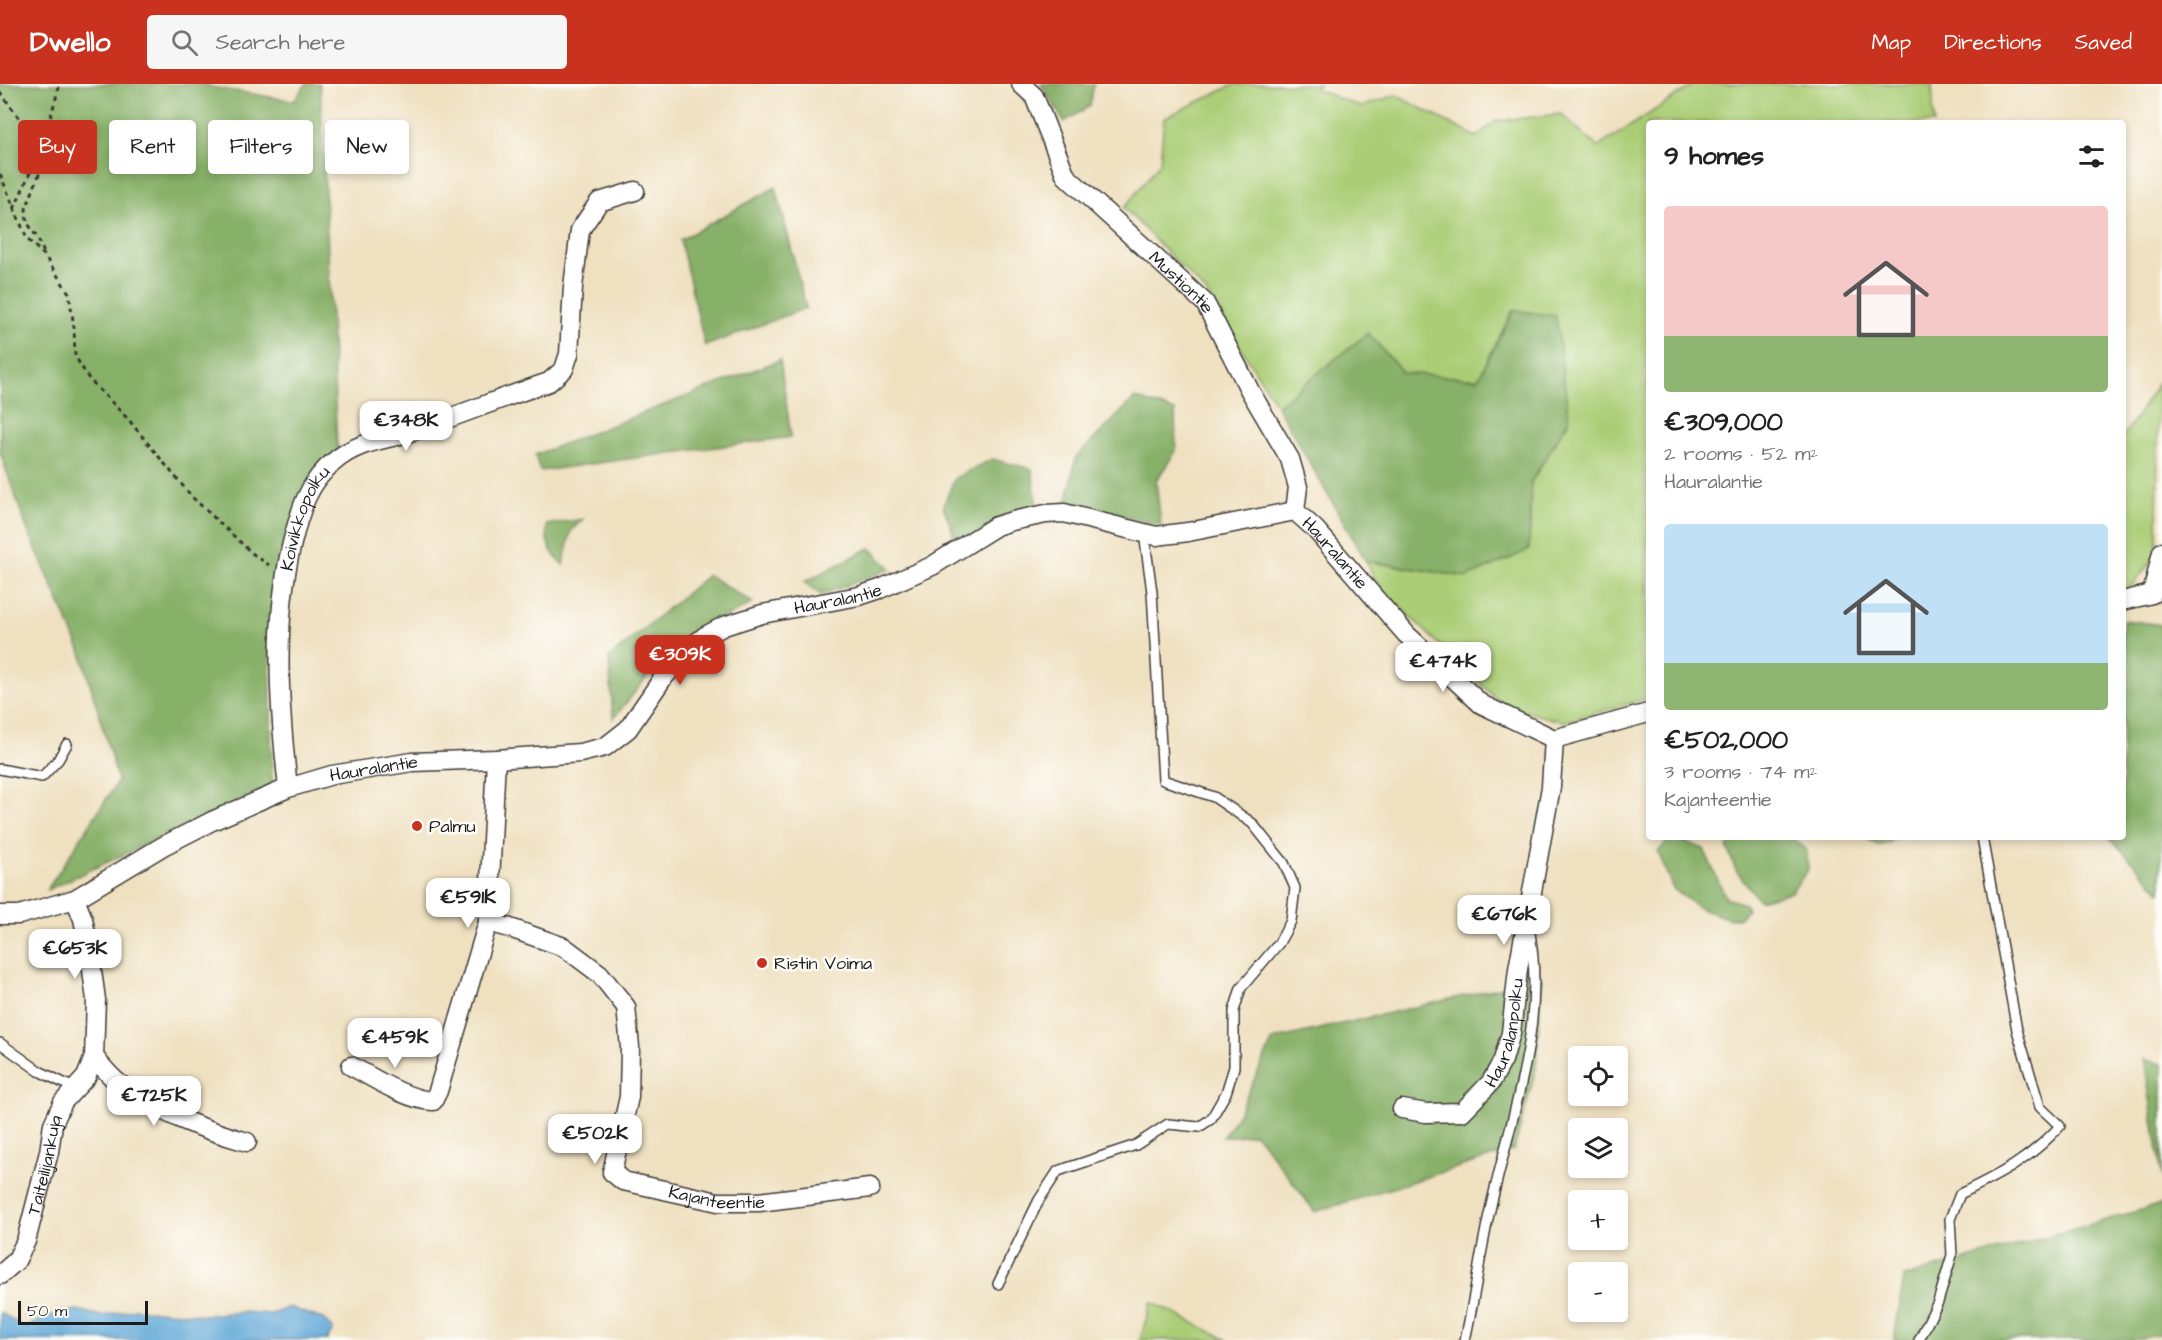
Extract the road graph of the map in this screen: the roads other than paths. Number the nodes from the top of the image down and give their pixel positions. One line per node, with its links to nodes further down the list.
1 (1021, 84): 3 (street, Mustiontie)
2 (635, 190): 12 (street, Koivikkopolku)
3 (1295, 511): 4 (street, Hauralantie); 8 (street, Hauralantie)
4 (1144, 532): 10 (street, Hauralantie); 26 (lane)
5 (2162, 552): 6 (street)
6 (2126, 600)
7 (1646, 714): 8 (street)
8 (1554, 739): 16 (street, Hauralanpolku)
9 (67, 744): 11 (lane)
10 (496, 759): 12 (street, Hauralantie); 17 (street)
11 (0, 769)
12 (288, 788): 14 (street, Hauralantie)
13 (1983, 840): 28 (lane)
14 (75, 899): 15 (street, Hauralantie); 19 (street, Taiteilijankuja)
15 (0, 915)
16 (1527, 916): 22 (street, Hauralanpolku); 27 (lane)
17 (488, 922): 20 (street); 24 (street, Kajanteentie)
18 (0, 1043): 21 (lane)
19 (94, 1057): 21 (street, Taiteilijankuja); 23 (street)
20 (351, 1066)
21 (76, 1089): 25 (street, Taiteilijankuja)
22 (1402, 1109)
23 (247, 1142)
24 (870, 1188)
25 (0, 1275)
26 (998, 1284)
27 (1465, 1340)
28 (1918, 1340)

